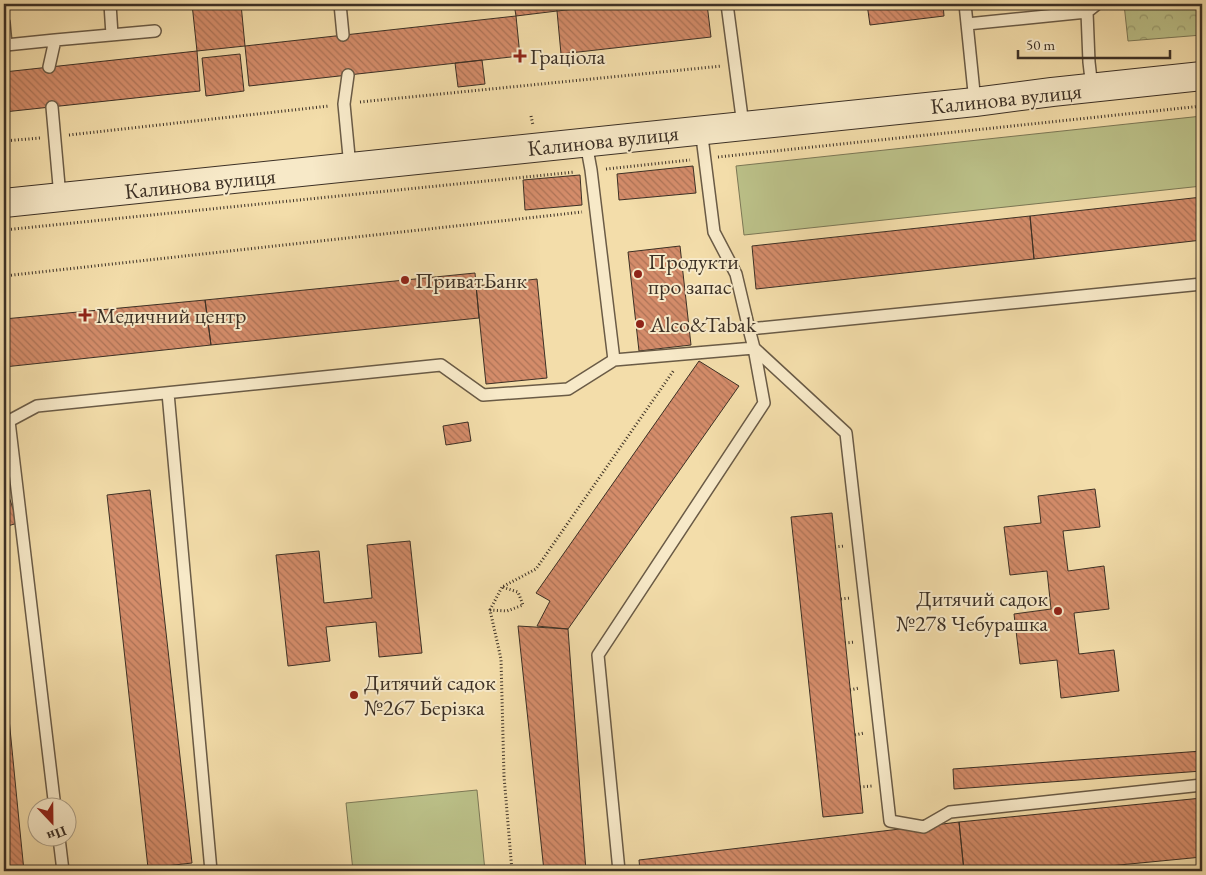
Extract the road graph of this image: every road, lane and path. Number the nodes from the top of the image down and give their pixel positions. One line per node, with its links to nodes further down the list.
1 (110, 4): 10 (lane)
2 (340, 4): 11 (lane)
3 (728, 4): 13 (lane)
4 (965, 4): 8 (lane)
5 (1097, 4): 6 (lane)
6 (1087, 12): 8 (lane); 17 (lane)
7 (4, 23): 12 (lane)
8 (967, 24): 18 (lane)
9 (155, 31): 10 (lane)
10 (112, 35): 12 (lane)
11 (344, 35)
12 (55, 40): 14 (lane)
13 (736, 65): 19 (path); 22 (lane)
14 (49, 68)
15 (348, 75): 19 (lane)
16 (1202, 76): 17 (main road, Калинова вулиця)
17 (1092, 88): 18 (main road, Калинова вулиця)
18 (976, 102): 22 (main road, Калинова вулиця)
19 (344, 104): 24 (path); 28 (lane)
20 (1202, 106): 27 (path)
21 (52, 107): 24 (lane)
22 (743, 125): 23 (main road, Калинова вулиця)
23 (701, 130): 26 (main road, Калинова вулиця); 27 (lane)
24 (55, 137): 25 (path); 30 (lane)
25 (4, 141)
26 (586, 143): 28 (main road, Калинова вулиця); 29 (lane)
27 (704, 159): 29 (path); 36 (lane)
28 (350, 167): 30 (main road, Калинова вулиця)
29 (591, 170): 32 (lane); 33 (path)
30 (60, 197): 31 (main road, Калинова вулиця)
31 (4, 203)
32 (595, 211): 34 (path); 39 (lane)
33 (4, 230)
34 (4, 276)
35 (1202, 284): 36 (lane)
36 (749, 329): 37 (lane)
37 (754, 348): 38 (lane); 44 (lane); 50 (lane)
38 (685, 355): 39 (lane); 42 (path)
39 (614, 360): 40 (lane)
40 (168, 393): 41 (lane); 48 (lane)
41 (6, 423): 45 (lane)
42 (502, 586): 43 (path); 43 (path)
43 (490, 610): 49 (path)
44 (1202, 785)
45 (54, 798)
46 (60, 848): 47 (lane)
47 (63, 871)
48 (211, 871)
49 (512, 871)
50 (619, 871)

